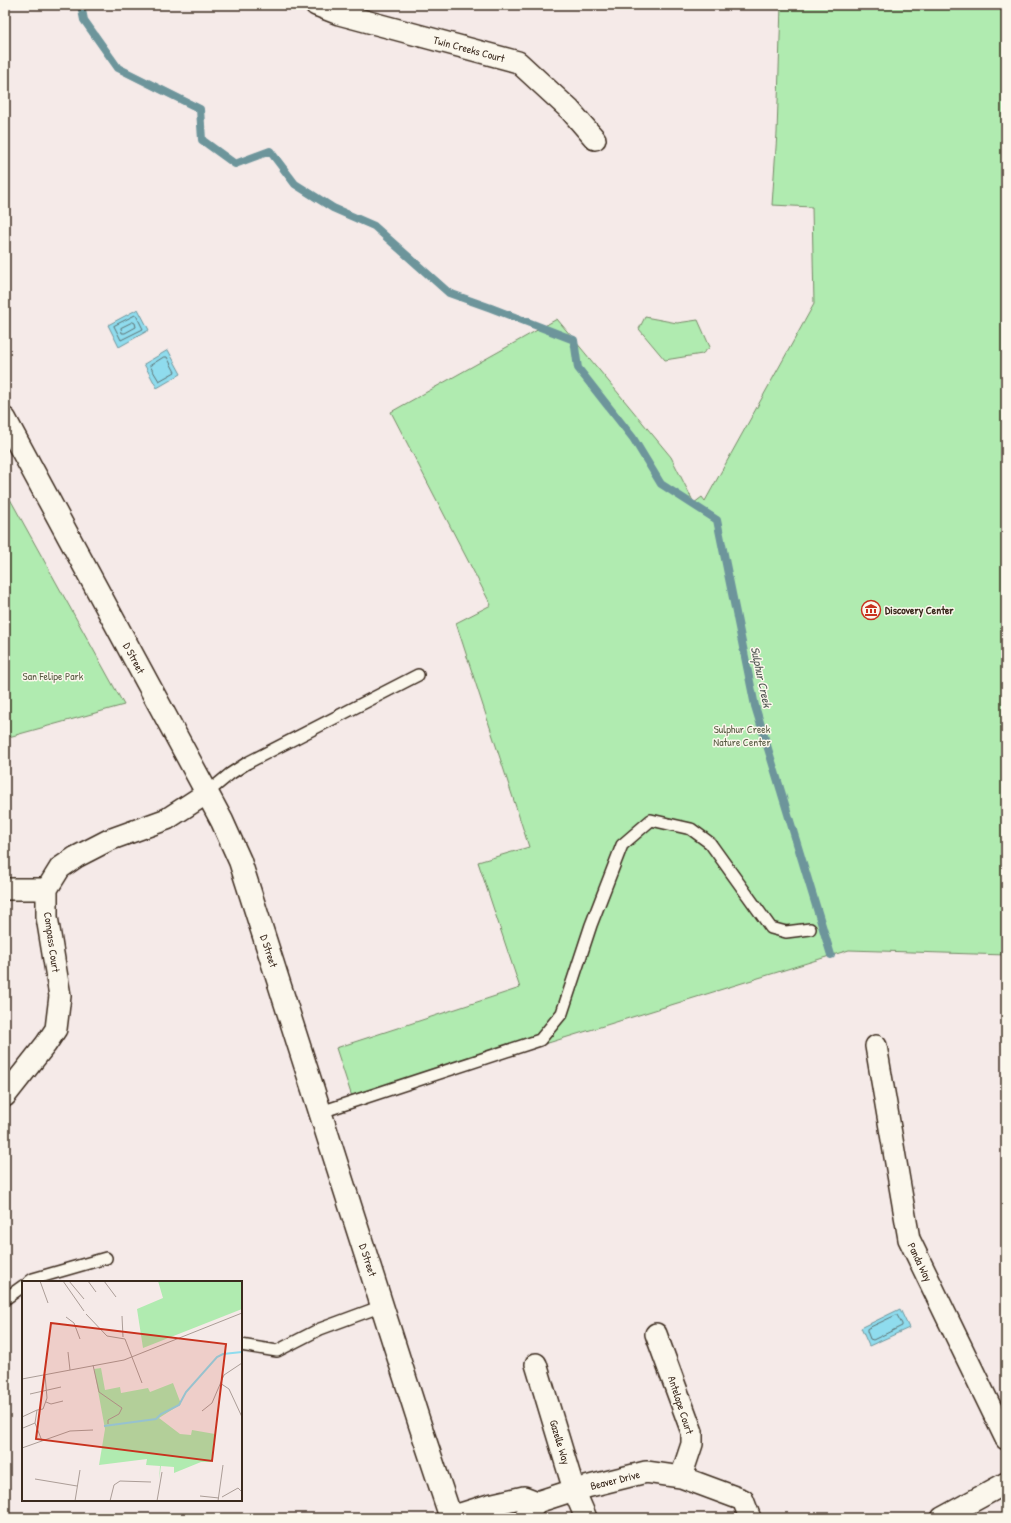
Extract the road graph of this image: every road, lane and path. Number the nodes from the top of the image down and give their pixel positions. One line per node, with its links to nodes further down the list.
1 (316, 5): 2 (street, Twin Creeks Court)
2 (341, 10): 3 (street, Twin Creeks Court)
3 (595, 139)
4 (5, 419): 6 (main road, D Street)
5 (418, 675): 6 (lane)
6 (207, 792): 8 (street); 12 (main road, D Street)
7 (5, 889): 8 (street)
8 (47, 889): 11 (street, Compass Court)
9 (810, 929): 12 (lane)
10 (876, 1046): 21 (street, Panda Way)
11 (5, 1096)
12 (321, 1112): 17 (main road, D Street)
13 (106, 1258): 14 (lane)
14 (31, 1281)
15 (22, 1287): 16 (lane)
16 (5, 1300)
17 (382, 1306): 19 (lane); 26 (main road, D Street)
18 (656, 1334): 22 (street, Antelope Court)
19 (242, 1345)
20 (536, 1364): 24 (street, Gazelle Way)
21 (1006, 1439)
22 (681, 1477): 24 (street, Beaver Drive); 29 (street, Beaver Drive)
23 (1006, 1483): 30 (street)
24 (574, 1490): 25 (street, Beaver Drive); 28 (street, Gazelle Way)
25 (537, 1502): 26 (street, Beaver Drive); 27 (street)
26 (451, 1518)
27 (524, 1518)
28 (586, 1518)
29 (750, 1518)
30 (942, 1518)

